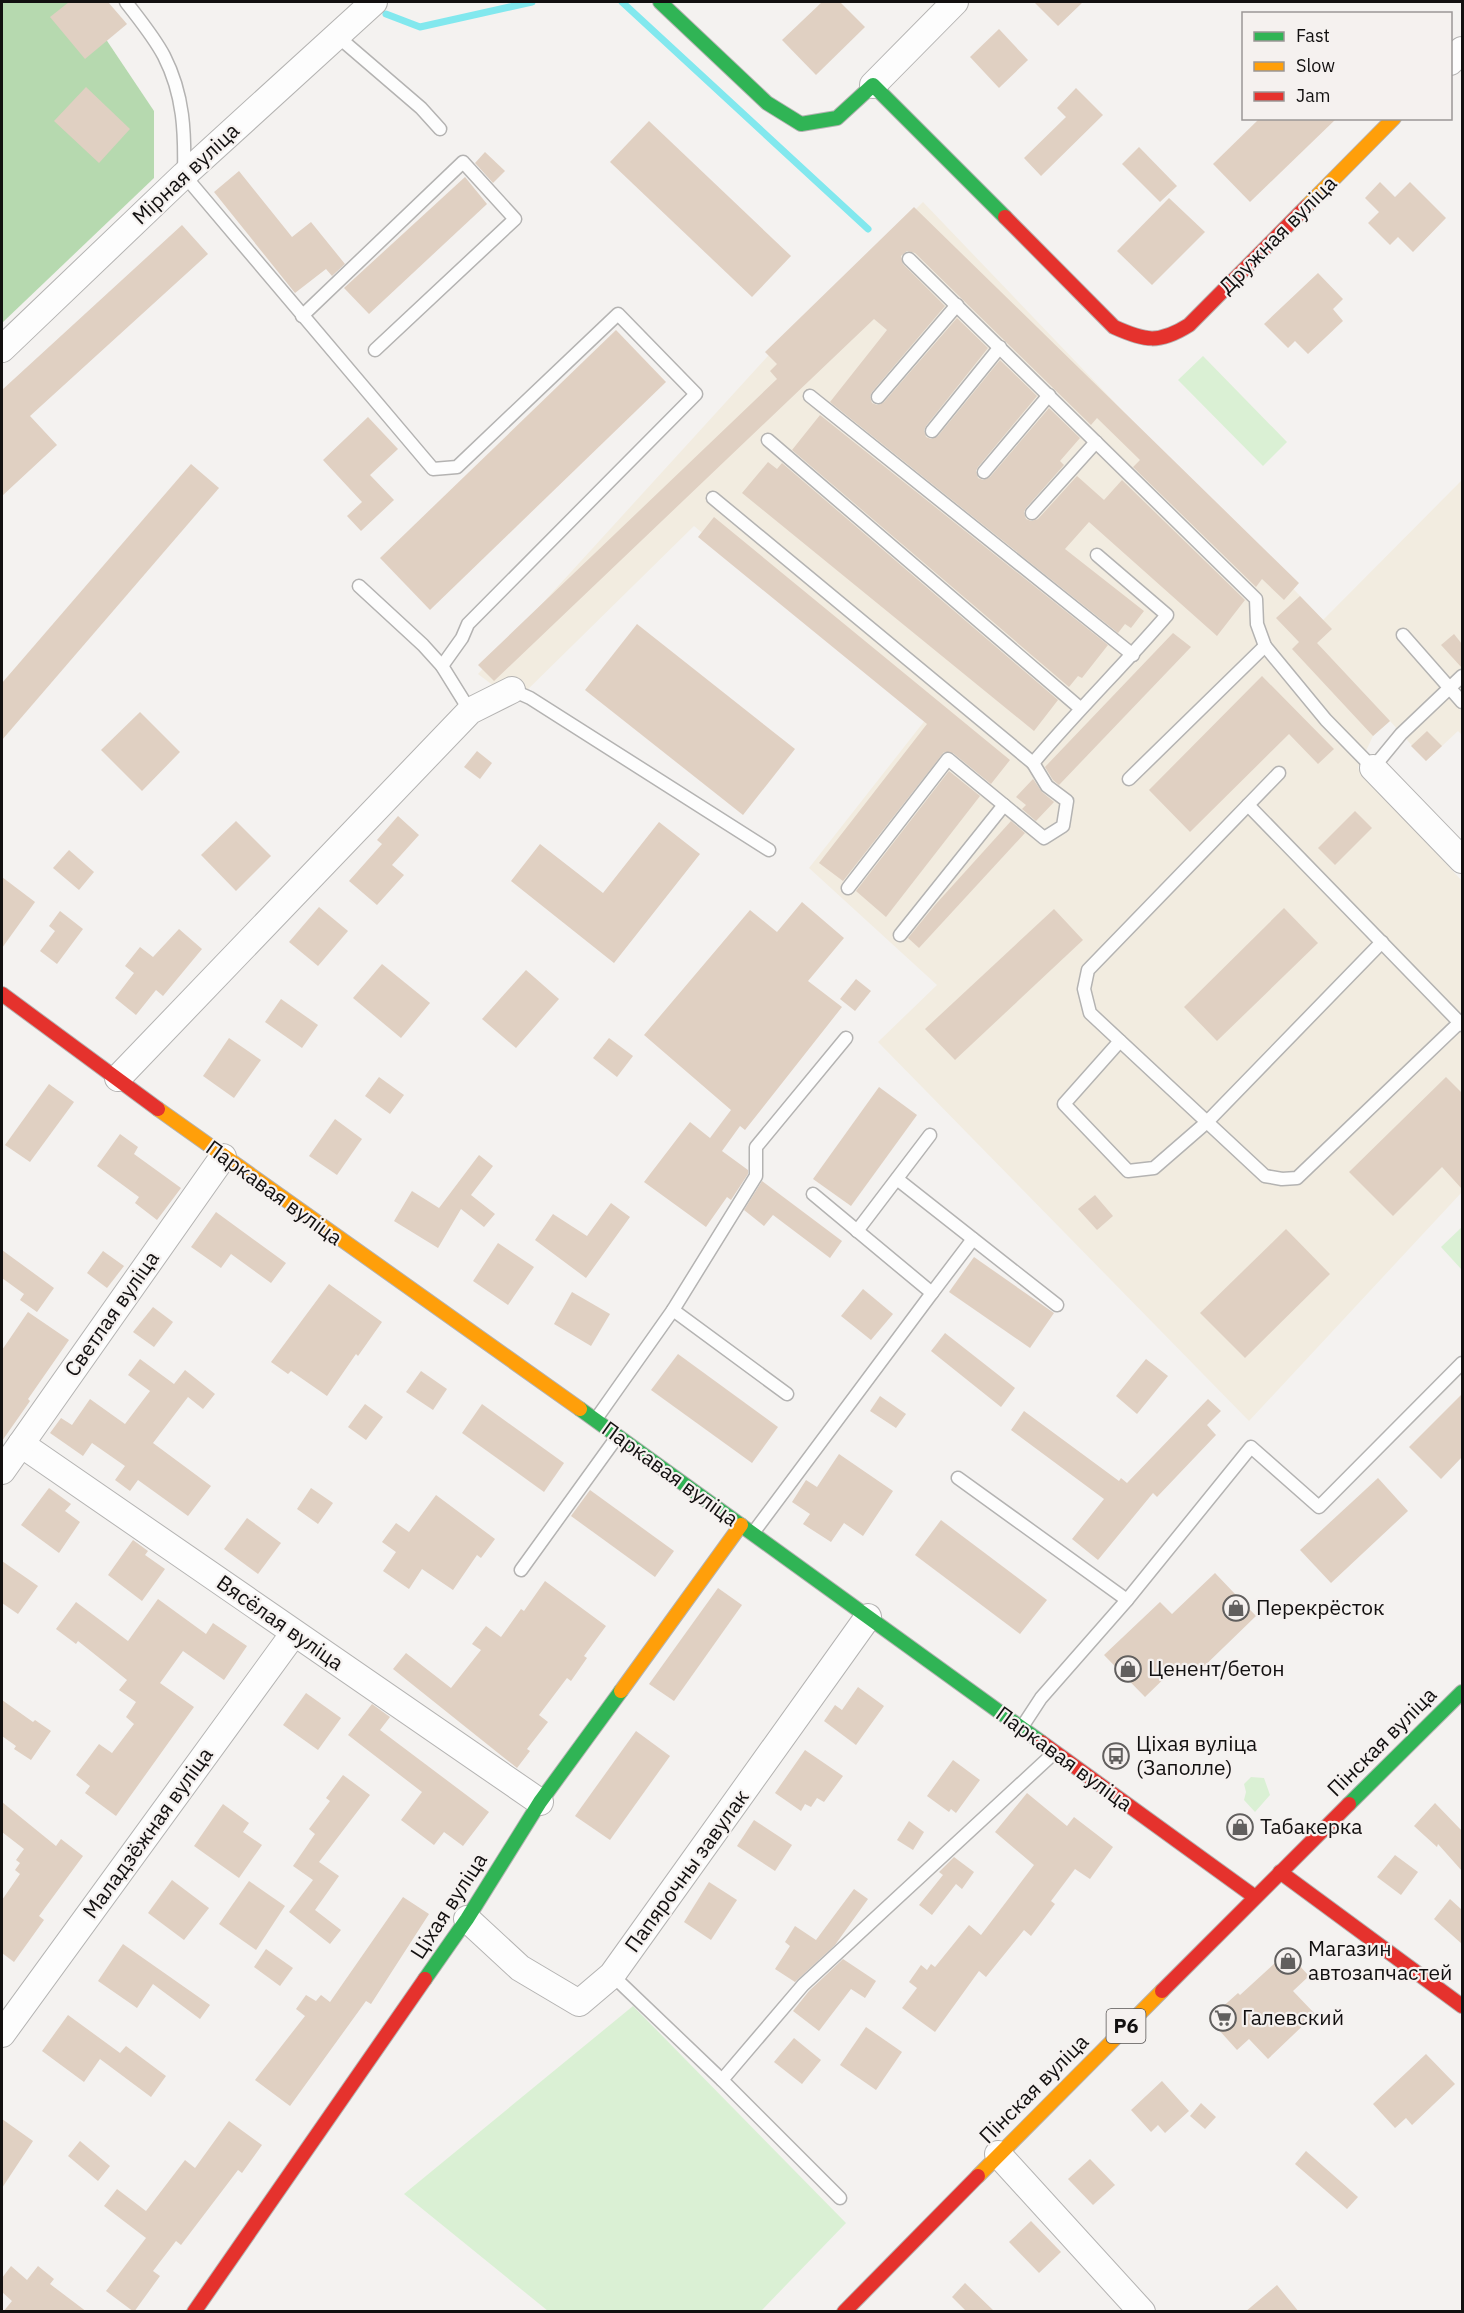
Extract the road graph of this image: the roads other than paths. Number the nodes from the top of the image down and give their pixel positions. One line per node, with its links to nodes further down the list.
1 (126, 2): 9 (lane)
2 (374, 2): 5 (street, Мірная вуліца)
3 (660, 2): 6 (street)
4 (955, 2): 6 (street)
5 (336, 35): 8 (lane); 9 (street, Мірная вуліца)
6 (873, 85): 7 (street, Дружная вуліца)
7 (1392, 120)
8 (440, 129)
9 (184, 175): 12 (lane); 14 (street, Мірная вуліца)
10 (909, 259): 11 (lane)
11 (957, 305): 13 (lane); 18 (lane)
12 (302, 316): 15 (lane); 30 (lane)
13 (999, 347): 16 (lane); 19 (lane)
14 (2, 349)
15 (375, 350)
16 (1049, 395): 21 (lane); 22 (lane)
17 (810, 396): 29 (lane)
18 (878, 397)
19 (932, 431)
20 (768, 440): 35 (lane)
21 (1096, 442): 24 (lane); 28 (lane)
22 (984, 472)
23 (713, 498): 37 (lane)
24 (1032, 513)
25 (1097, 555): 29 (lane)
26 (359, 586): 30 (lane)
27 (1402, 634): 32 (lane)
28 (1265, 646): 38 (lane); 40 (lane)
29 (1133, 655): 35 (lane)
30 (442, 666): 36 (lane)
31 (1462, 676): 32 (lane)
32 (1449, 688): 34 (lane); 38 (lane)
33 (512, 690): 36 (street); 43 (lane)
34 (1462, 702)
35 (1080, 708): 37 (lane)
36 (470, 711): 52 (street)
37 (1033, 763): 41 (lane)
38 (1373, 768): 44 (street)
39 (1279, 773): 42 (lane)
40 (1129, 779)
41 (1004, 805): 45 (lane); 46 (lane)
42 (1248, 805): 47 (lane); 51 (lane)
43 (769, 850)
44 (1462, 860)
45 (848, 888)
46 (900, 935)
47 (1382, 942): 49 (lane); 53 (lane)
48 (2, 994): 52 (street, Паркавая вуліца)
49 (1461, 1023): 53 (lane)
50 (846, 1038): 62 (lane)
51 (1120, 1041): 53 (lane); 53 (lane)
52 (118, 1078): 55 (street, Паркавая вуліца)
53 (1207, 1122)
54 (930, 1135): 56 (lane)
55 (223, 1157): 65 (street, Паркавая вуліца); 67 (street, Светлая вуліца)
56 (897, 1179): 58 (lane); 59 (lane)
57 (813, 1194): 58 (lane)
58 (857, 1231): 60 (lane)
59 (974, 1239): 60 (lane); 61 (lane)
60 (932, 1293): 70 (lane)
61 (1058, 1305)
62 (673, 1310): 64 (lane); 65 (lane)
63 (1462, 1363): 72 (lane)
64 (787, 1394)
65 (596, 1420): 66 (street, Паркавая вуліца)
66 (618, 1437): 70 (street, Паркавая вуліца); 71 (lane)
67 (21, 1443): 68 (street, Светлая вуліца); 74 (street, Вясёлая вуліца)
68 (2, 1471)
69 (958, 1478): 72 (lane)
70 (747, 1529): 73 (street, Паркавая вуліца); 78 (street, Ціхая вуліца)
71 (521, 1570)
72 (1127, 1600): 76 (lane)
73 (868, 1617): 76 (street, Паркавая вуліца); 82 (street, Папярочны завулак)
74 (294, 1632): 78 (street, Вясёлая вуліца); 84 (street, Маладзёжная вуліца)
75 (1462, 1692): 79 (street, Пінская вуліца / Р6)
76 (1022, 1728): 77 (street, Паркавая вуліца)
77 (1055, 1752): 80 (street, Паркавая вуліца); 85 (lane)
78 (540, 1802): 81 (street, Ціхая вуліца)
79 (1280, 1872): 80 (street, Р6); 83 (street)
80 (1255, 1898): 86 (street, Пінская вуліца / Р6)
81 (467, 1919): 82 (street, Папярочны завулак); 88 (street, Ціхая вуліца)
82 (612, 1975): 85 (lane)
83 (1462, 2006)
84 (2, 2034)
85 (723, 2080): 87 (lane)
86 (998, 2154): 89 (street, Пінская вуліца / Р6); 90 (street)
87 (840, 2198)
88 (194, 2312)
89 (844, 2312)
90 (1142, 2312)

